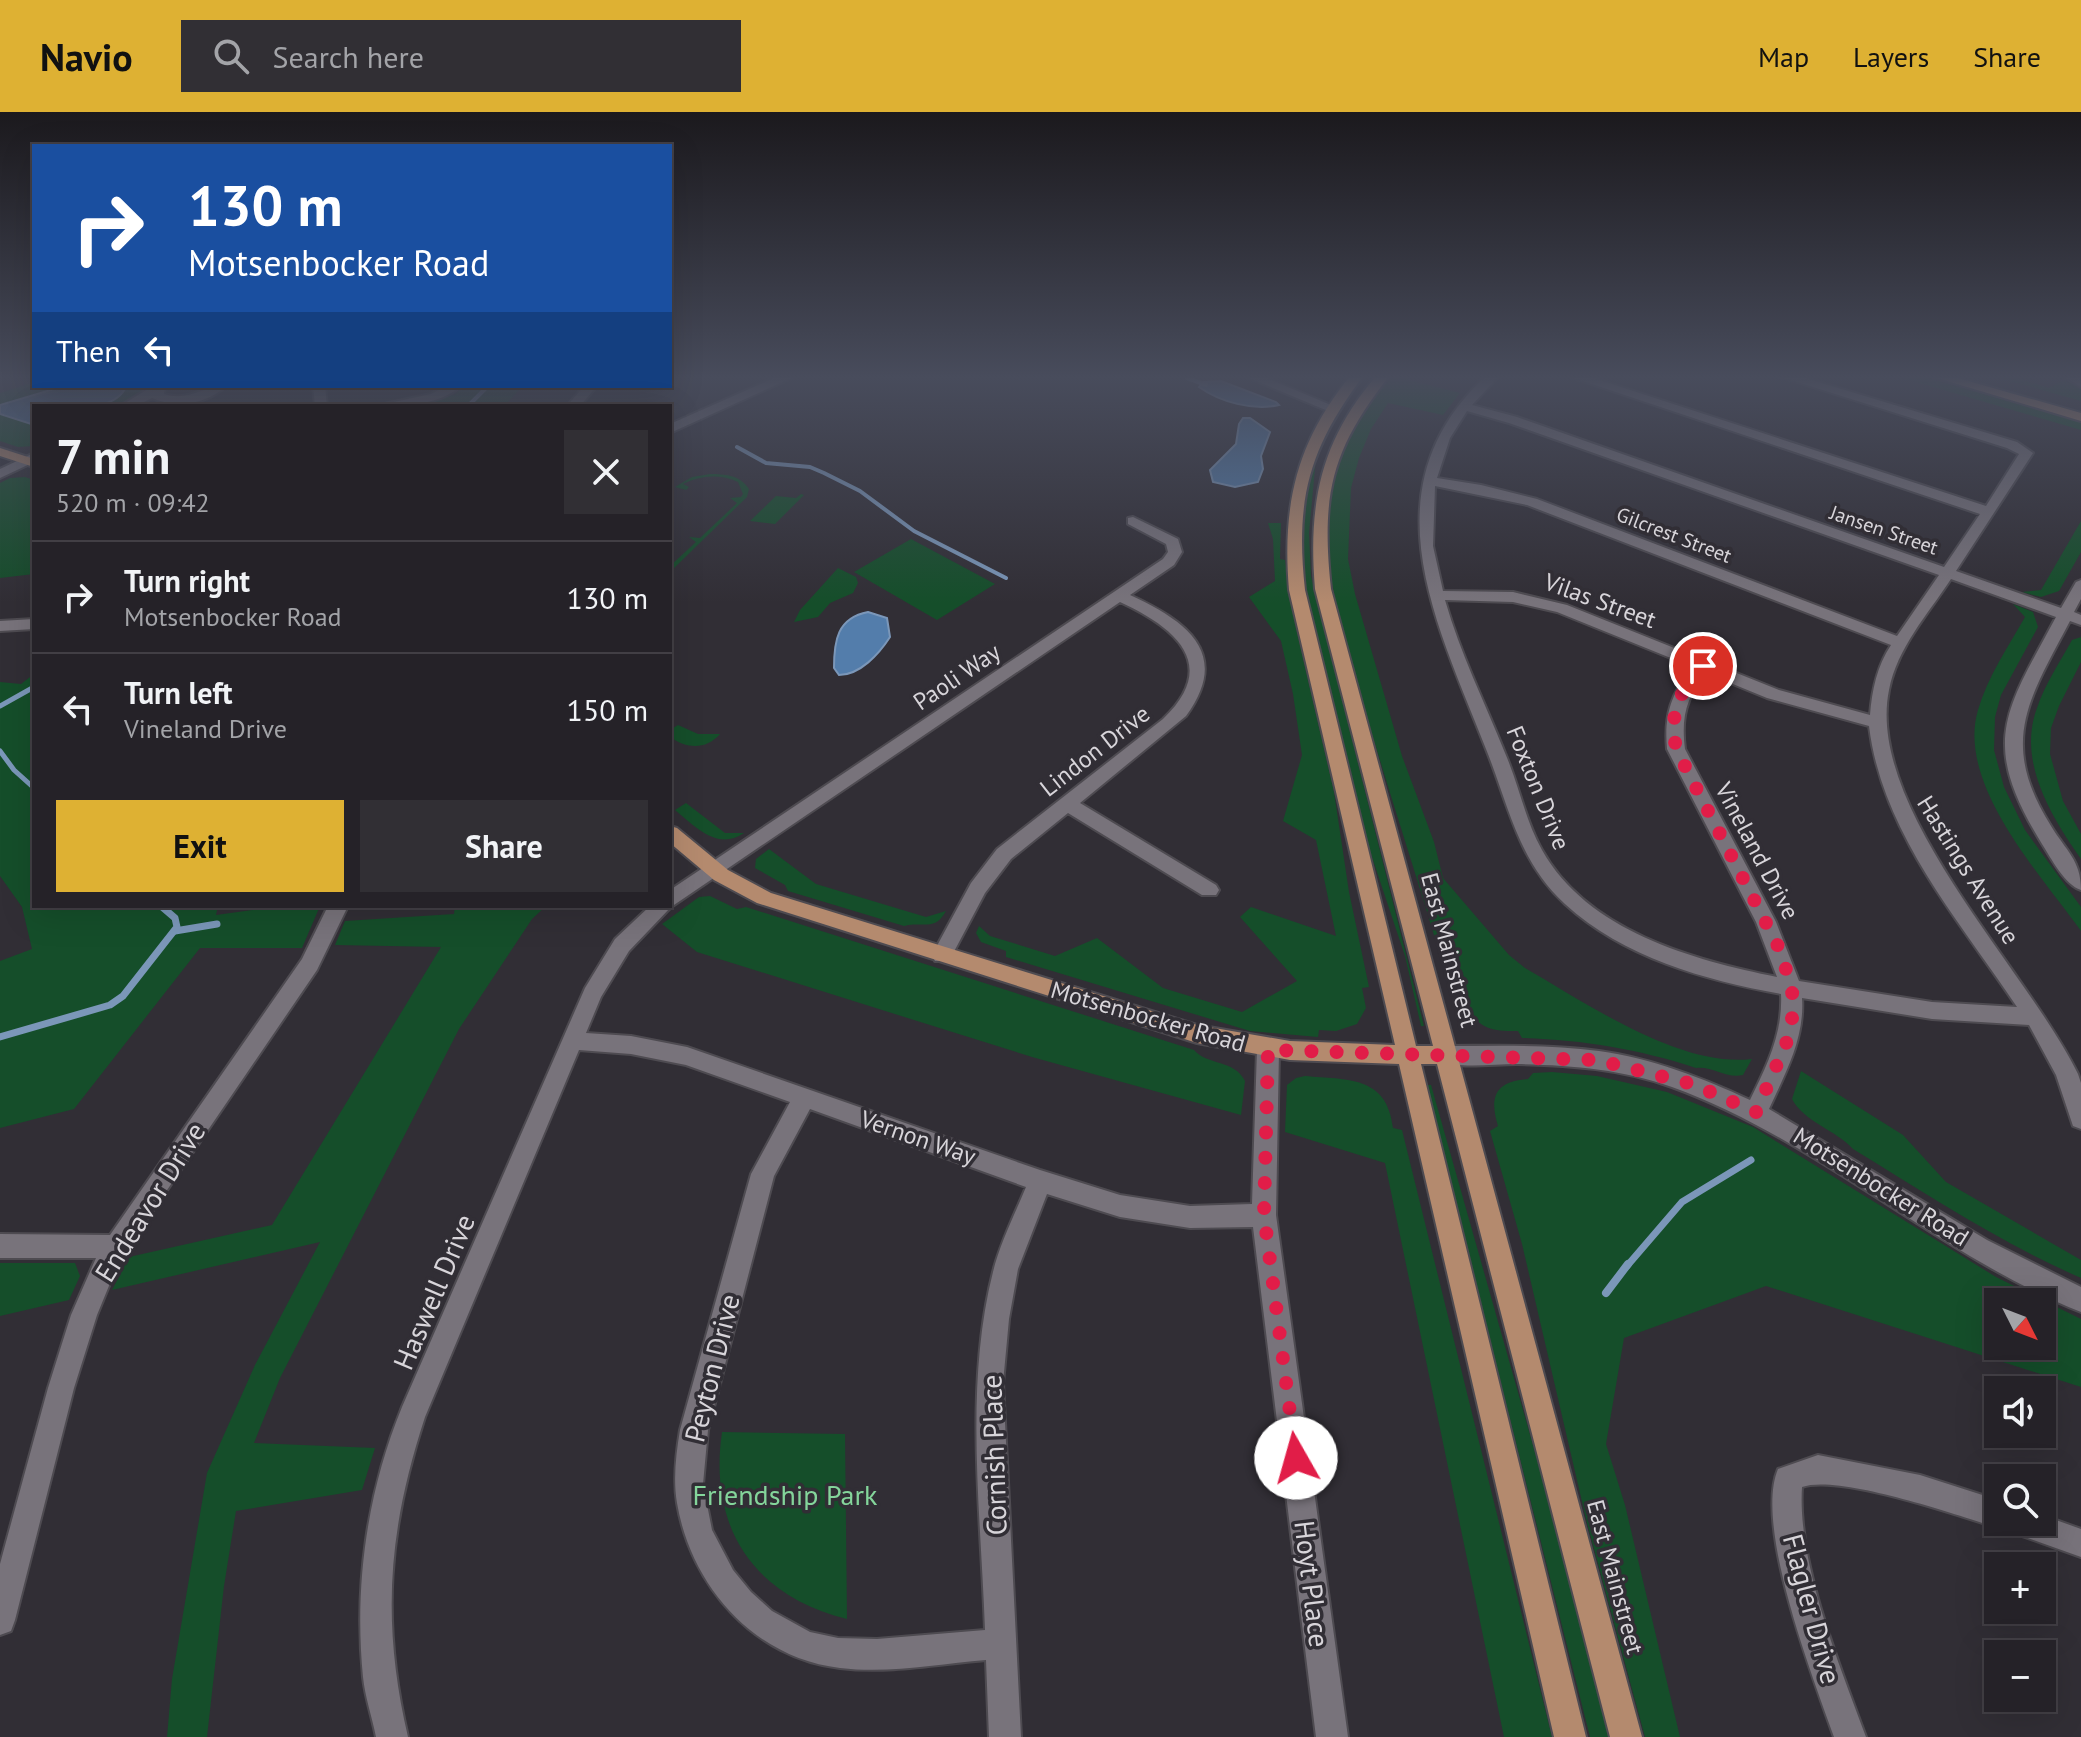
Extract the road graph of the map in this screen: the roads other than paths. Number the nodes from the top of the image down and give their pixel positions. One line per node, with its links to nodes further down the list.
1 (1310, 451): 40 (main road)
2 (1322, 451): 10 (main road)
3 (1335, 451): 10 (main road, East Mainstreet)
4 (1439, 451): 12 (street, Foxton Drive)
5 (1600, 451): 15 (street, Jansen Street)
6 (1802, 451): 13 (street)
7 (2024, 451): 13 (street, Hastings Avenue)
8 (0, 452): 9 (main road)
9 (32, 458): 11 (street)
10 (1328, 465): 41 (main road, East Mainstreet)
11 (0, 474)
12 (1429, 481): 17 (street, Foxton Drive); 22 (street, Gilcrest Street)
13 (1989, 512): 15 (street, Hastings Avenue)
14 (1133, 521): 18 (street, Paoli Way)
15 (1947, 573): 19 (street, Jansen Street); 22 (street, Hastings Avenue)
16 (2081, 585): 19 (street)
17 (1437, 595): 23 (street, Vilas Street); 36 (street, Foxton Drive)
18 (1119, 596): 24 (street, Lindon Drive); 29 (street, Paoli Way)
19 (2073, 618): 30 (street)
20 (32, 624): 21 (street)
21 (0, 626)
22 (1900, 643): 25 (street, Hastings Avenue)
23 (1703, 666): 25 (street, Vilas Street); 36 (street, Vineland Drive)
24 (1176, 717): 26 (street); 27 (street, Lindon Drive)
25 (1877, 722): 37 (street, Hastings Avenue)
26 (1193, 726)
27 (1066, 803): 31 (street); 35 (street, Lindon Drive)
28 (672, 835): 29 (main road, Motsenbocker Road)
29 (715, 870): 32 (street); 35 (main road, Motsenbocker Road)
30 (2081, 883)
31 (1209, 890)
32 (672, 899)
33 (337, 908): 48 (street, Endeavor Drive)
34 (660, 908): 38 (street, Haswell Drive)
35 (942, 955): 39 (main road, Motsenbocker Road)
36 (1792, 988): 37 (street, Foxton Drive); 43 (street, Vineland Drive)
37 (2035, 1016): 44 (street, Hastings Avenue)
38 (574, 1041): 42 (street, Vernon Way); 55 (street, Haswell Drive)
39 (1268, 1050): 40 (main road, Motsenbocker Road); 46 (street, Hoyt Place)
40 (1407, 1055): 41 (main road, Motsenbocker Road); 58 (main road)
41 (1446, 1055): 43 (street, Motsenbocker Road); 59 (main road, East Mainstreet)
42 (804, 1098): 45 (street, Vernon Way); 54 (street, Peyton Drive)
43 (1756, 1112): 49 (street, Motsenbocker Road)
44 (2081, 1119)
45 (1040, 1181): 46 (street, Vernon Way); 54 (street, Cornish Place)
46 (1264, 1215): 57 (street, Hoyt Place)
47 (0, 1246): 48 (street)
48 (114, 1247): 53 (street, Endeavor Drive)
49 (2081, 1300)
50 (1984, 1510): 60 (street, Flagler Drive)
51 (2056, 1534): 52 (street)
52 (2081, 1543)
53 (0, 1620)
54 (1002, 1644): 56 (street, Cornish Place)
55 (392, 1737)
56 (1005, 1737)
57 (1332, 1737)
58 (1570, 1737)
59 (1626, 1737)
60 (1850, 1737)

